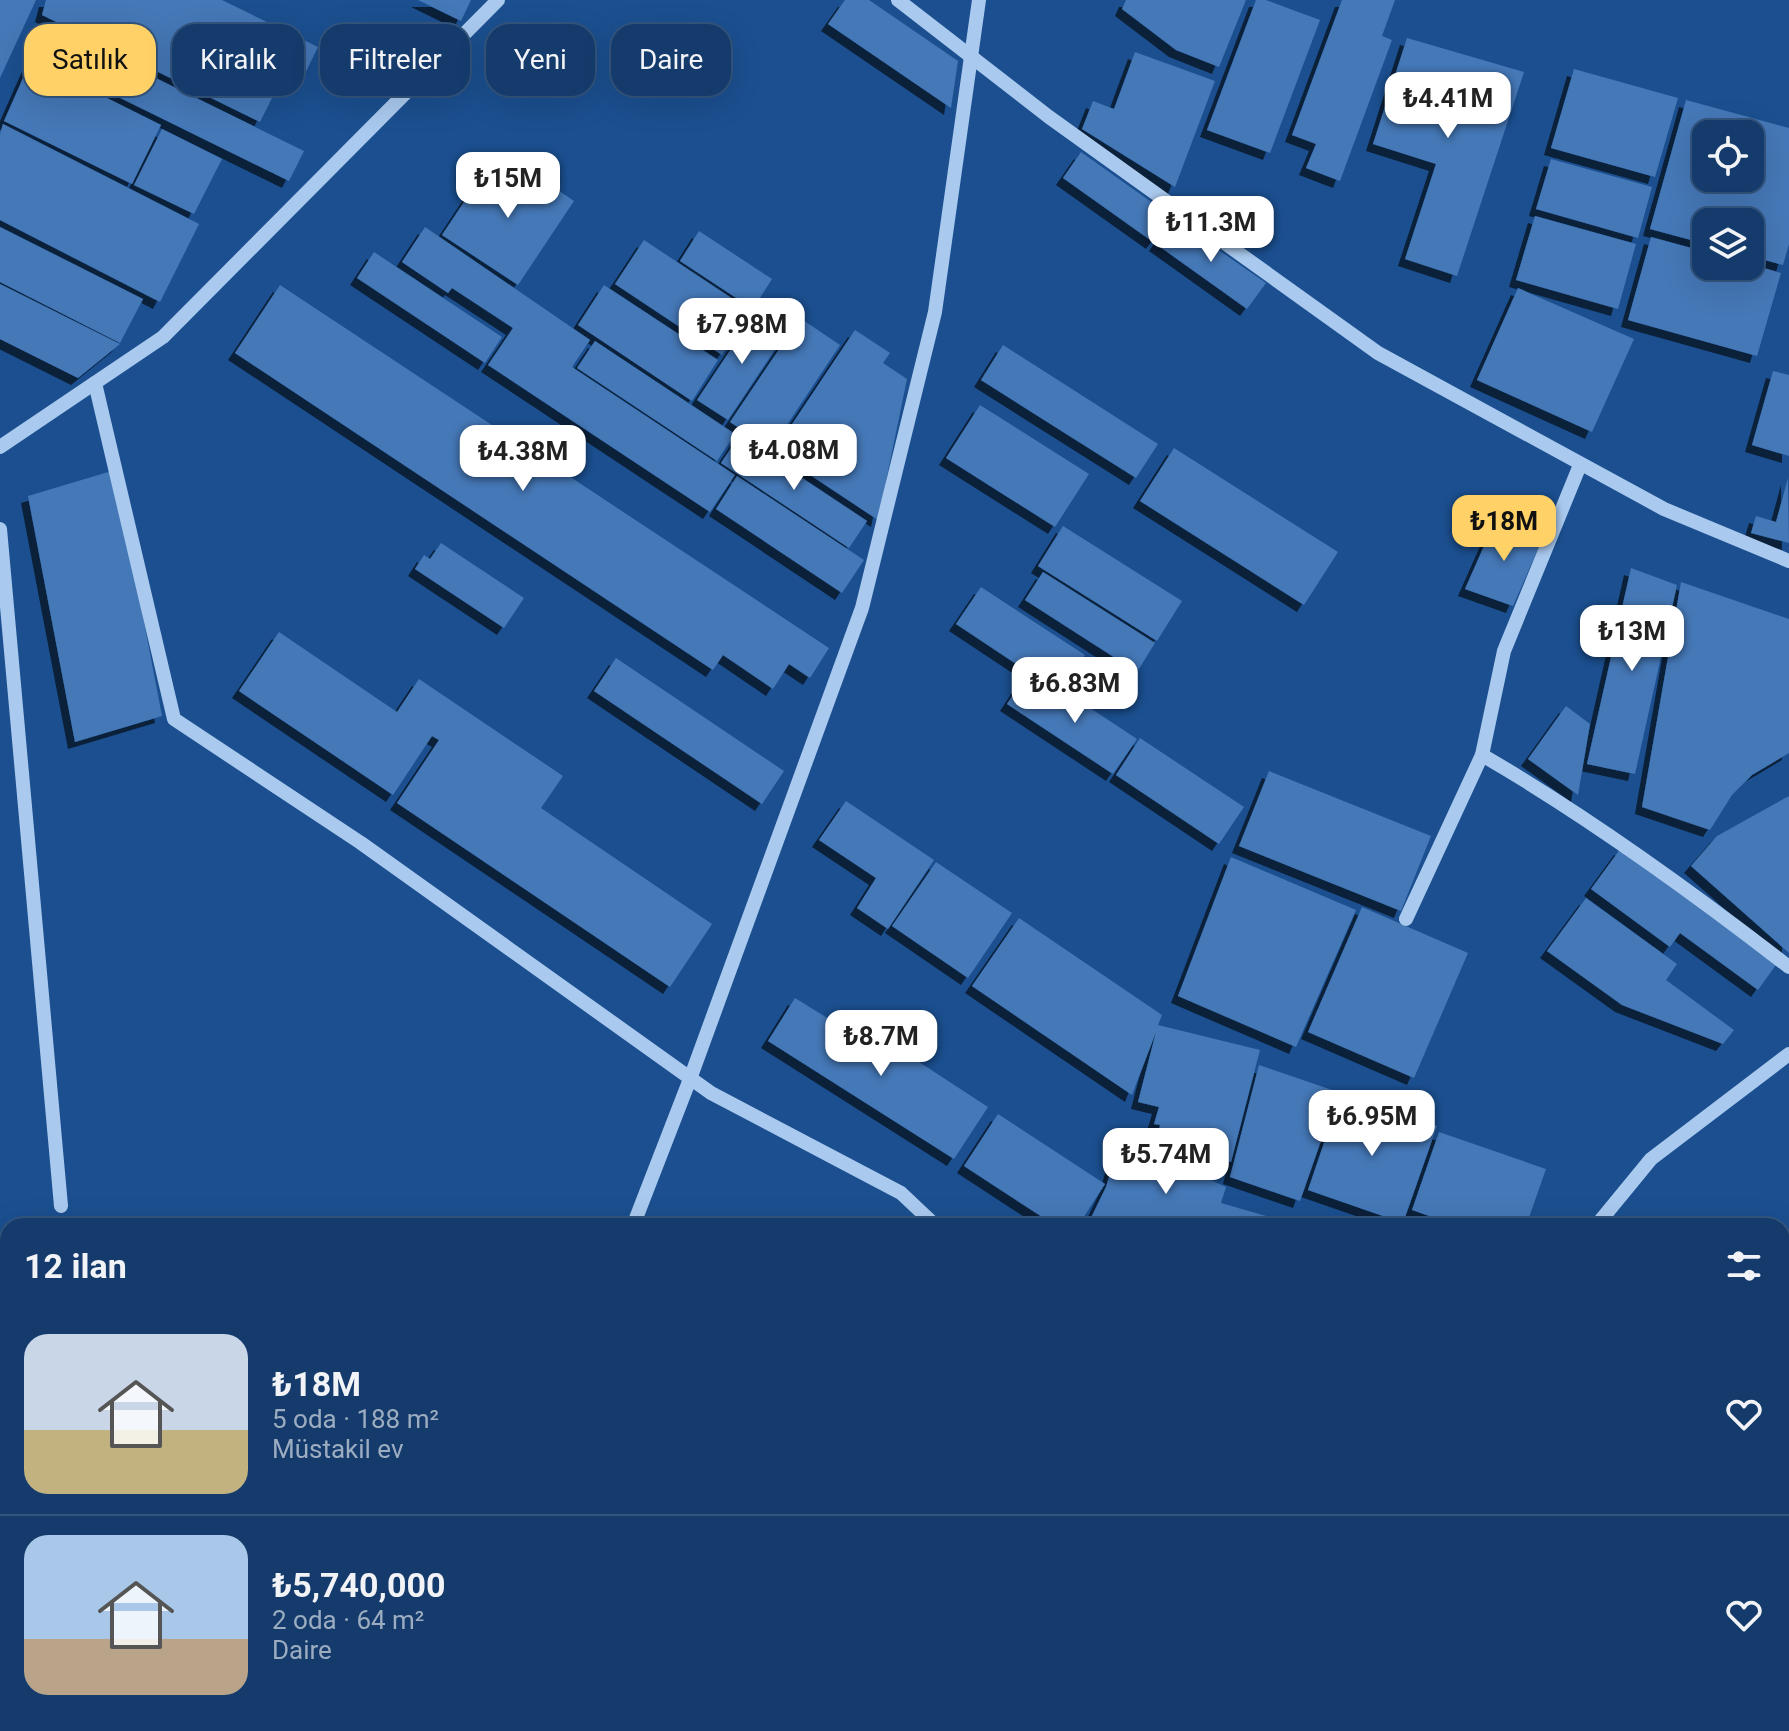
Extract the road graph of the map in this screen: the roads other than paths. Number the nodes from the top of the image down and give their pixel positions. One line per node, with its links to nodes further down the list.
1 (498, 0): 5 (street)
2 (898, 0): 4 (street)
3 (979, 0): 4 (street)
4 (969, 54): 7 (street); 14 (street)
5 (95, 383): 6 (street); 14 (street)
6 (0, 447)
7 (1580, 465): 9 (street); 10 (street)
8 (0, 529): 15 (street)
9 (1789, 561)
10 (1482, 755): 11 (street); 12 (street)
11 (1406, 919)
12 (1789, 967)
13 (1789, 1054): 18 (street)
14 (690, 1079): 16 (street); 17 (street)
15 (61, 1206)
16 (636, 1218)
17 (928, 1218)
18 (1603, 1218)

